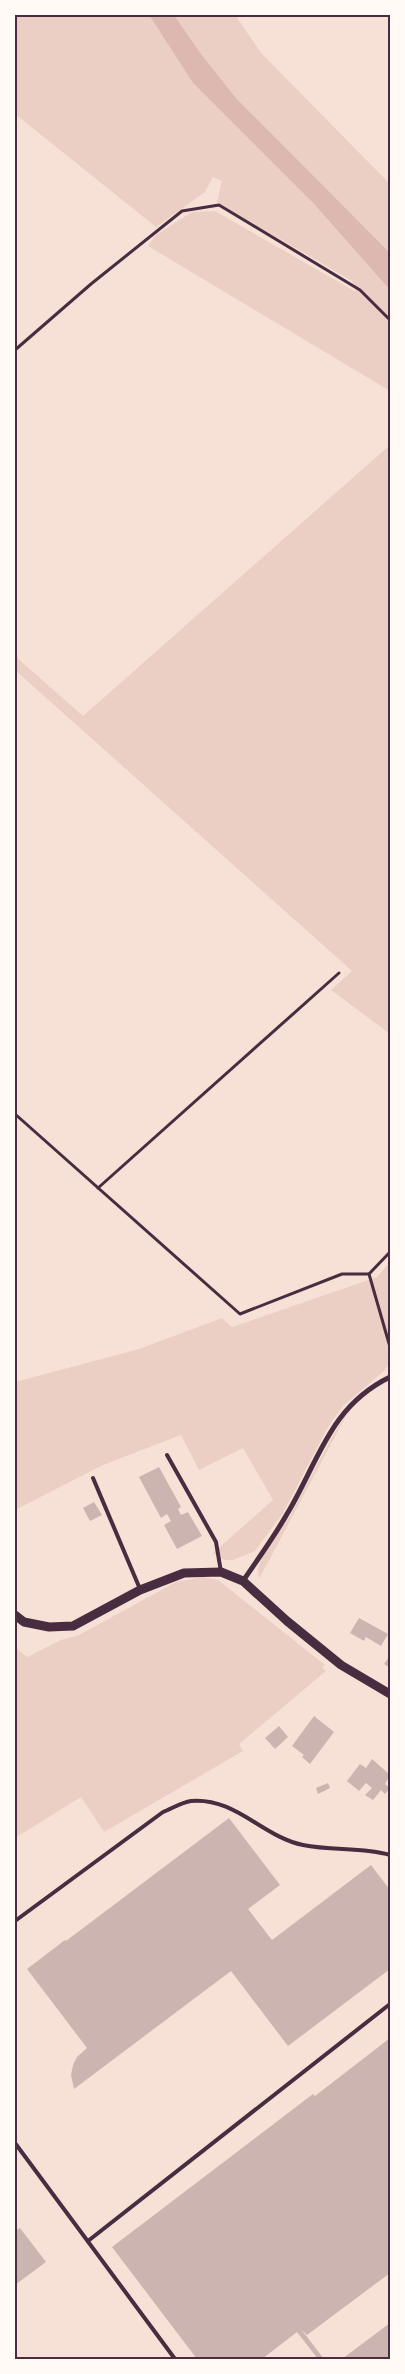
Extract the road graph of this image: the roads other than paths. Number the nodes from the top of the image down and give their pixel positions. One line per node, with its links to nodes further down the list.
1 (390, 1377): 5 (street)
2 (167, 1455): 4 (lane)
3 (93, 1478): 6 (lane)
4 (221, 1572): 5 (street); 6 (street)
5 (243, 1581): 8 (street)
6 (140, 1590): 7 (street)
7 (15, 1615)
8 (390, 1694)
9 (390, 1855): 10 (lane)
10 (15, 1921)
11 (390, 2004): 13 (lane)
12 (15, 2143): 13 (lane)
13 (88, 2241): 14 (lane)
14 (176, 2359)

